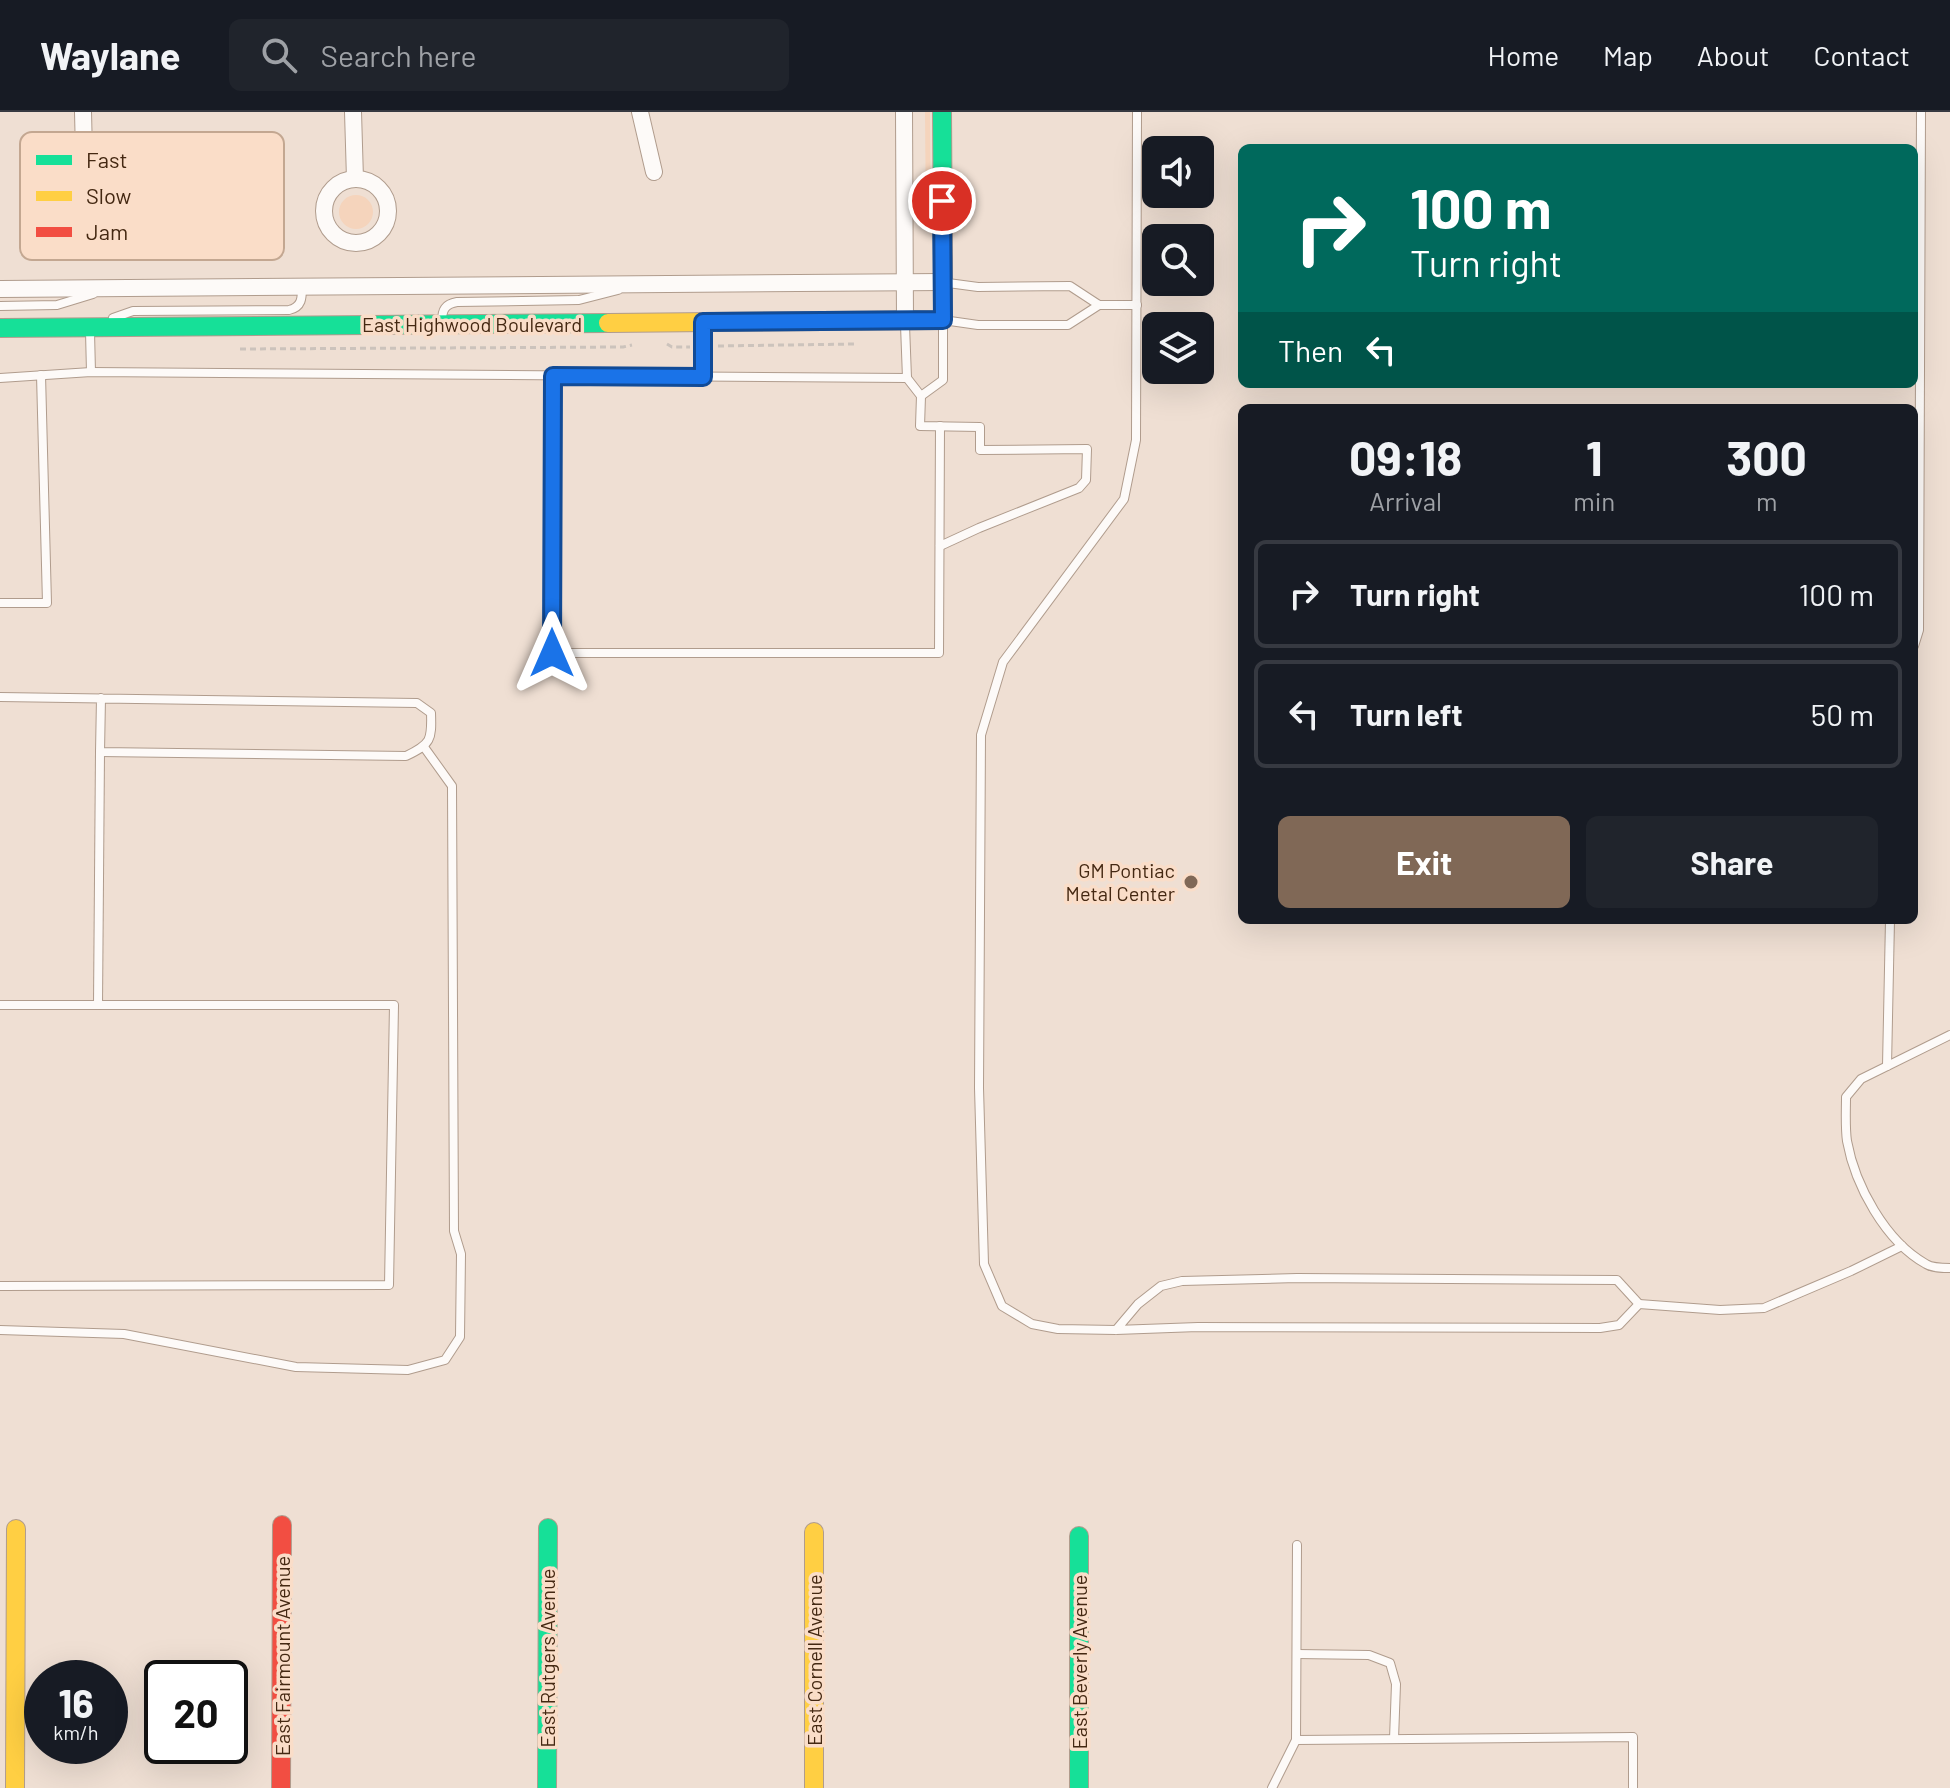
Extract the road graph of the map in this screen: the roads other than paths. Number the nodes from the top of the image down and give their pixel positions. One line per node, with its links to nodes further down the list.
1 (83, 112): 8 (street)
2 (353, 112): 10 (street)
3 (640, 112): 9 (street)
4 (904, 112): 11 (street)
5 (942, 112): 12 (street)
6 (1137, 112): 18 (lane)
7 (1921, 112): 36 (lane)
8 (83, 132)
9 (654, 172)
10 (355, 179): 10 (street)
11 (905, 282): 12 (street, East Highwood Boulevard); 13 (street, East Highwood Boulevard); 20 (street)
12 (943, 282): 17 (lane); 21 (street)
13 (642, 284): 14 (street, East Highwood Boulevard); 23 (lane)
14 (302, 287): 15 (street, East Highwood Boulevard); 24 (lane)
15 (113, 288): 16 (street, East Highwood Boulevard); 19 (lane)
16 (0, 289)
17 (1099, 305): 18 (lane); 21 (lane)
18 (1137, 305): 51 (lane)
19 (0, 306)
20 (905, 320): 21 (street, East Highwood Boulevard); 22 (street, East Highwood Boulevard); 31 (lane)
21 (943, 320): 32 (lane)
22 (703, 322): 23 (street, East Highwood Boulevard); 29 (lane)
23 (442, 324): 24 (street, East Highwood Boulevard)
24 (90, 327): 25 (street, East Highwood Boulevard); 26 (lane)
25 (0, 328)
26 (91, 372): 27 (lane); 28 (lane)
27 (41, 375): 30 (lane); 35 (lane)
28 (553, 376): 29 (lane); 34 (lane)
29 (703, 377): 31 (lane)
30 (0, 378)
31 (907, 378): 32 (lane)
32 (921, 396): 33 (lane)
33 (940, 426): 34 (lane); 34 (lane)
34 (940, 546)
35 (0, 603)
36 (1918, 633)
37 (0, 697): 38 (lane)
38 (101, 698): 39 (lane); 40 (lane)
39 (424, 747): 40 (lane); 50 (lane)
40 (100, 752): 43 (lane)
41 (1890, 924): 45 (lane)
42 (0, 1005): 43 (lane)
43 (98, 1005): 48 (lane)
44 (1950, 1035): 45 (lane)
45 (1887, 1066): 46 (lane)
46 (1902, 1246): 47 (lane); 49 (lane)
47 (1950, 1268)
48 (0, 1286)
49 (1639, 1304): 51 (lane); 51 (lane)
50 (0, 1330)
51 (1116, 1330)
52 (282, 1525): 62 (street, East Fairmount Avenue)
53 (548, 1528): 63 (street, East Rutgers Avenue)
54 (16, 1529): 61 (street)
55 (814, 1532): 64 (street, East Cornell Avenue)
56 (1079, 1536): 65 (street, East Beverly Avenue)
57 (1297, 1545): 58 (lane)
58 (1297, 1654): 59 (lane); 60 (lane)
59 (1394, 1739): 60 (lane); 67 (lane)
60 (1296, 1740): 66 (lane)
61 (15, 1788)
62 (281, 1788)
63 (547, 1788)
64 (814, 1788)
65 (1079, 1788)
66 (1272, 1788)
67 (1633, 1788)

